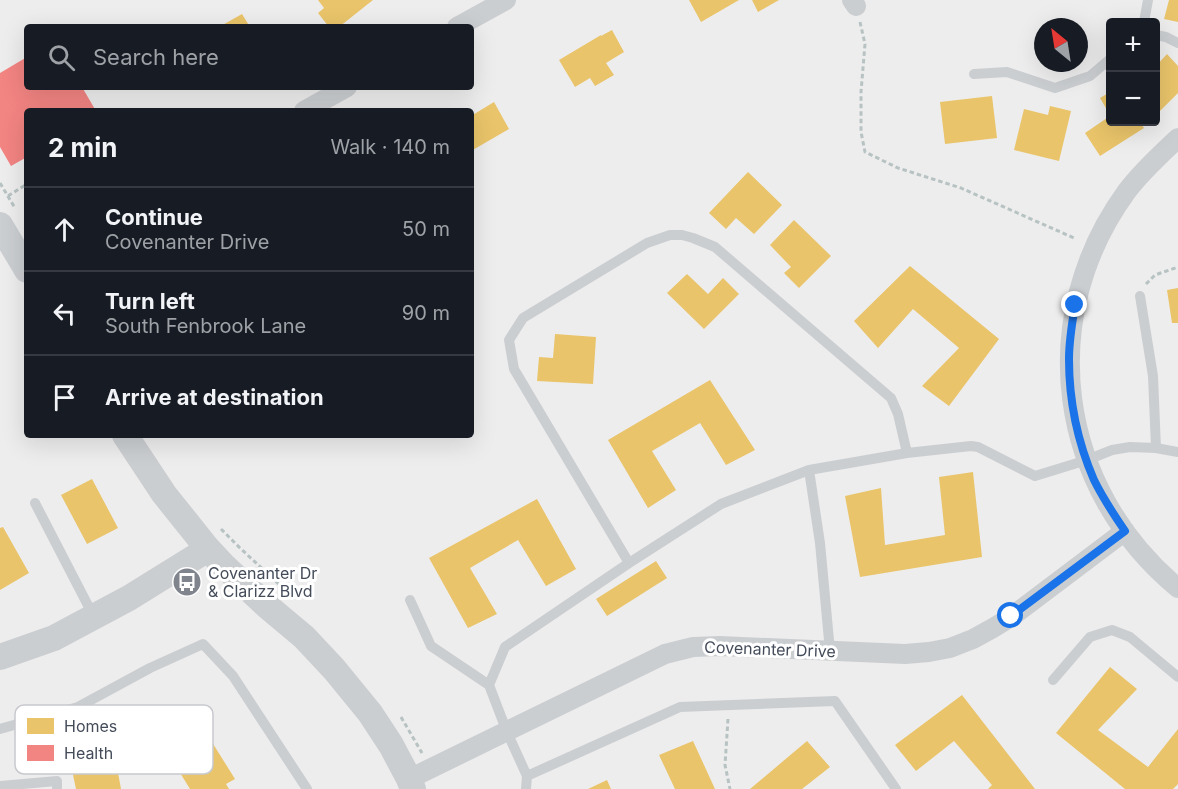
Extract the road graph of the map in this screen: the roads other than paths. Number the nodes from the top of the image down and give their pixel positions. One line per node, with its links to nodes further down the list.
1 (506, 0): 3 (street)
2 (1148, 0): 4 (lane)
3 (481, 5): 5 (street)
4 (1145, 18)
5 (460, 24)
6 (1160, 36): 7 (lane)
7 (1178, 43)
8 (1106, 62): 9 (lane)
9 (974, 74)
10 (342, 90): 11 (street)
11 (309, 108)
12 (1178, 138): 20 (street)
13 (0, 225): 14 (street)
14 (24, 265)
15 (1140, 296): 17 (lane)
16 (127, 438): 24 (street)
17 (1156, 448): 18 (lane); 20 (lane)
18 (1178, 452)
19 (907, 453): 20 (lane); 21 (lane); 25 (lane)
20 (1087, 460): 23 (street)
21 (809, 470): 25 (lane); 29 (lane)
22 (35, 503): 28 (lane)
23 (1125, 531): 26 (street); 29 (street, Covenanter Drive)
24 (208, 549): 28 (street); 39 (street)
25 (629, 563): 33 (lane)
26 (1178, 588)
27 (410, 600): 33 (lane)
28 (94, 618): 30 (street)
29 (830, 651): 37 (street, Covenanter Drive)
30 (0, 657)
31 (1178, 677): 32 (lane)
32 (1053, 680)
33 (489, 685): 37 (lane)
34 (82, 705): 42 (lane)
35 (15, 725): 36 (lane)
36 (0, 729)
37 (507, 732): 38 (lane); 39 (street, Covenanter Drive)
38 (526, 776): 43 (lane); 44 (lane)
39 (411, 784)
40 (0, 786): 41 (lane)
41 (57, 789)
42 (307, 789)
43 (526, 789)
44 (896, 789)

